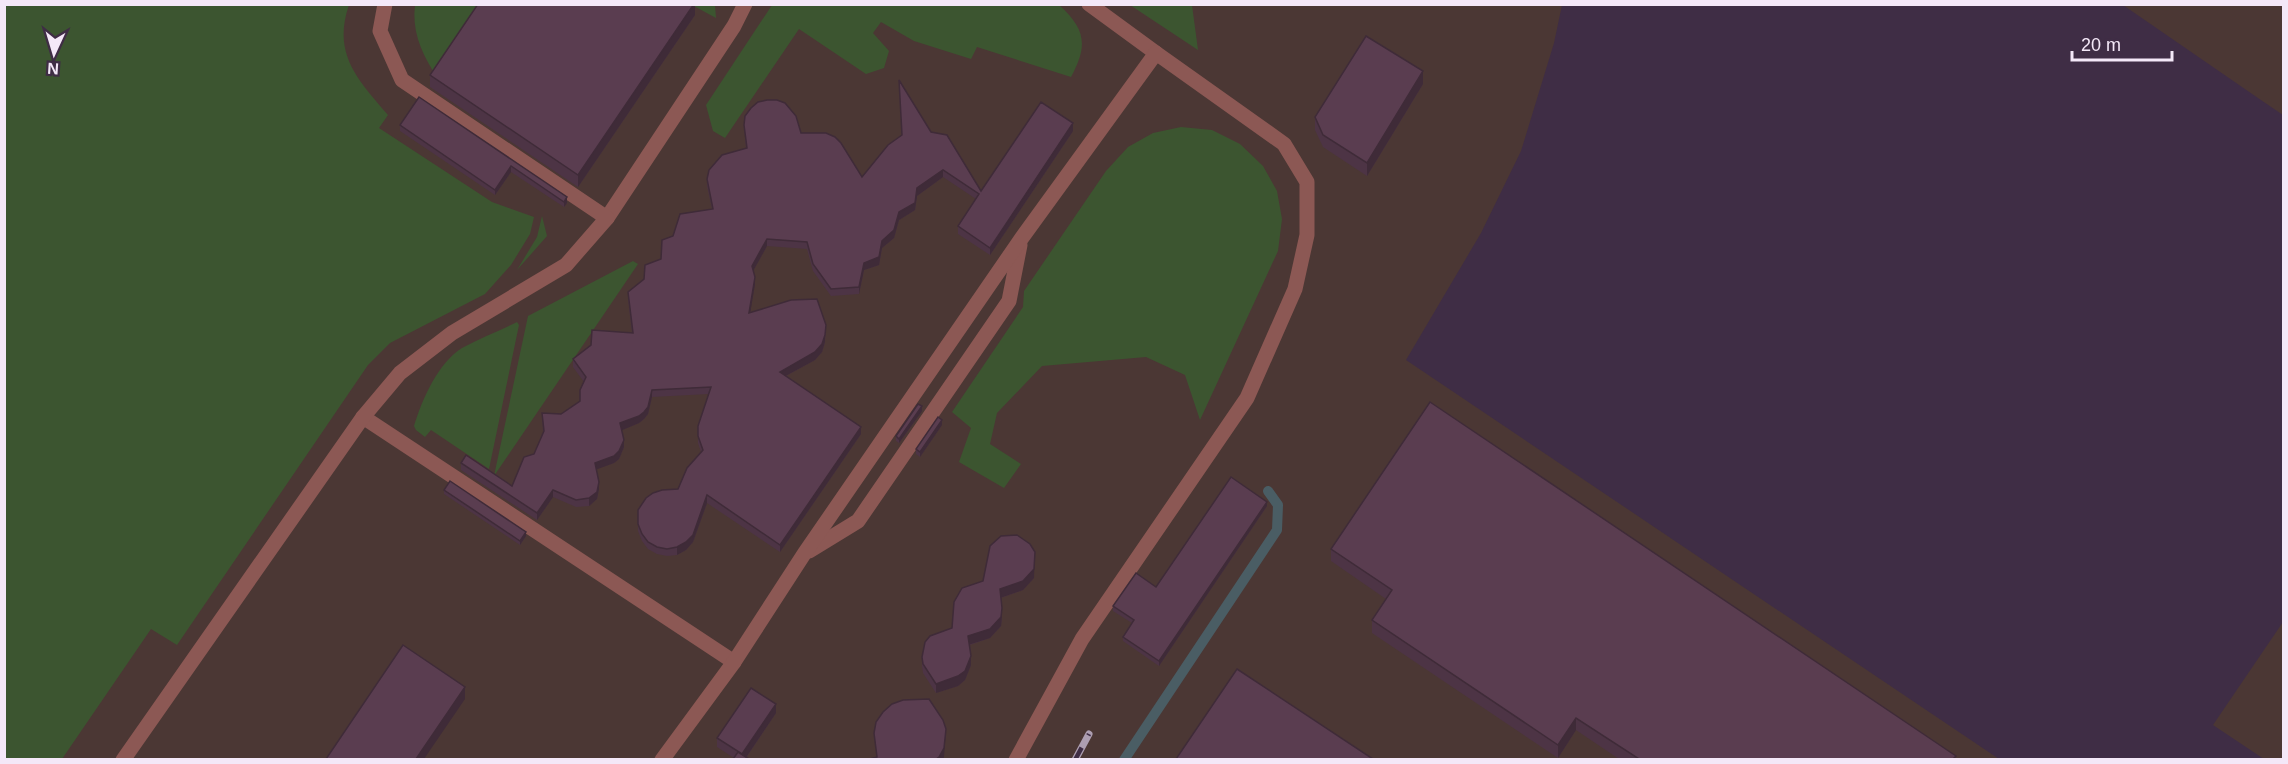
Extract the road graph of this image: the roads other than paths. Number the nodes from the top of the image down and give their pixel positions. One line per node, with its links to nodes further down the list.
1 (385, 4): 5 (lane)
2 (745, 4): 5 (lane)
3 (1089, 4): 4 (lane)
4 (1155, 53): 6 (lane); 12 (lane)
5 (607, 218): 7 (lane)
6 (1021, 239): 8 (lane); 8 (lane)
7 (363, 417): 9 (lane); 10 (lane)
8 (804, 554): 9 (lane)
9 (734, 662): 11 (lane)
10 (123, 759)
11 (662, 759)
12 (1016, 759)

